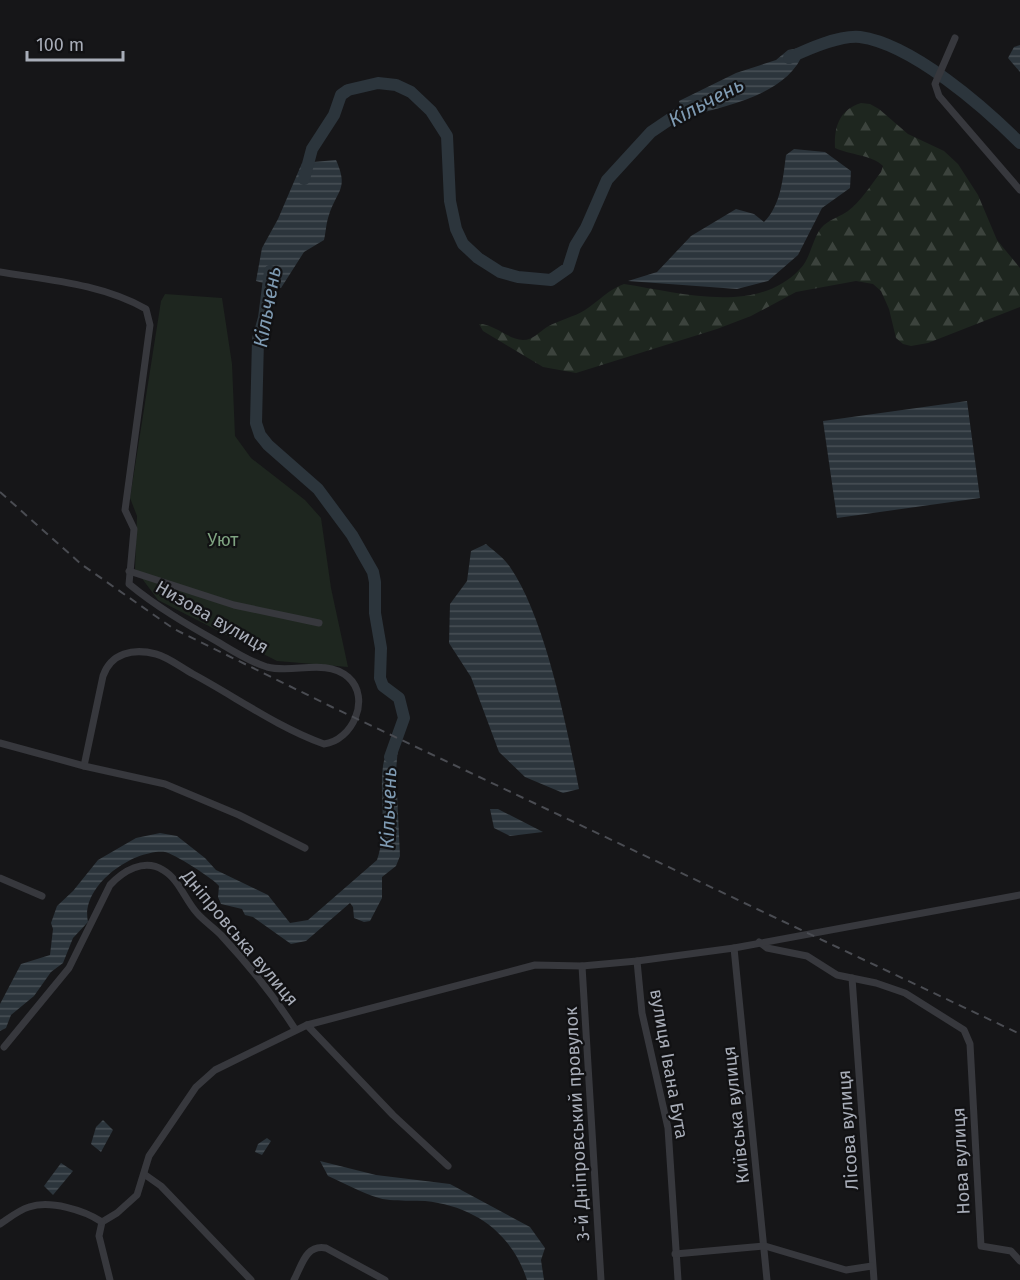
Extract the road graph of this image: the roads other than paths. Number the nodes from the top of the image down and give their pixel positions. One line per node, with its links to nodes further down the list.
1 (956, 38): 2 (street)
2 (1020, 190)
3 (0, 272): 4 (street)
4 (129, 571): 5 (street); 7 (street, Низова вулиця)
5 (319, 623)
6 (0, 743): 7 (street)
7 (84, 766): 8 (street)
8 (305, 848)
9 (0, 878): 11 (street)
10 (1020, 895): 12 (street, Дніпровська вулиця)
11 (42, 896)
12 (759, 942): 13 (street, Дніпровська вулиця); 16 (street)
13 (734, 948): 14 (street, Дніпровська вулиця); 24 (street, Київська вулиця)
14 (637, 961): 15 (street, Дніпровська вулиця); 25 (street, вулиця Івана Бута)
15 (582, 966): 17 (street, Дніпровська вулиця); 32 (street, 3-й Дніпровський провулок)
16 (852, 978): 26 (street, Нова вулиця); 27 (street, Лісова вулиця)
17 (306, 1024): 18 (street, Дніпровська вулиця); 20 (street, Дніпровська вулиця)
18 (295, 1029): 19 (street, Дніпровська вулиця); 21 (street, Дніпровська вулиця)
19 (4, 1047)
20 (448, 1166)
21 (144, 1174): 22 (street, Дніпровська вулиця); 29 (street)
22 (102, 1222): 23 (street); 28 (street)
23 (0, 1224)
24 (765, 1246): 25 (street); 27 (street); 34 (street, Київська вулиця)
25 (675, 1254): 33 (street, вулиця Івана Бута)
26 (1020, 1261)
27 (872, 1266): 35 (street, Лісова вулиця)
28 (110, 1280)
29 (251, 1280)
30 (294, 1280): 31 (street)
31 (385, 1280)
32 (601, 1280)
33 (678, 1280)
34 (767, 1280)
35 (874, 1280)

